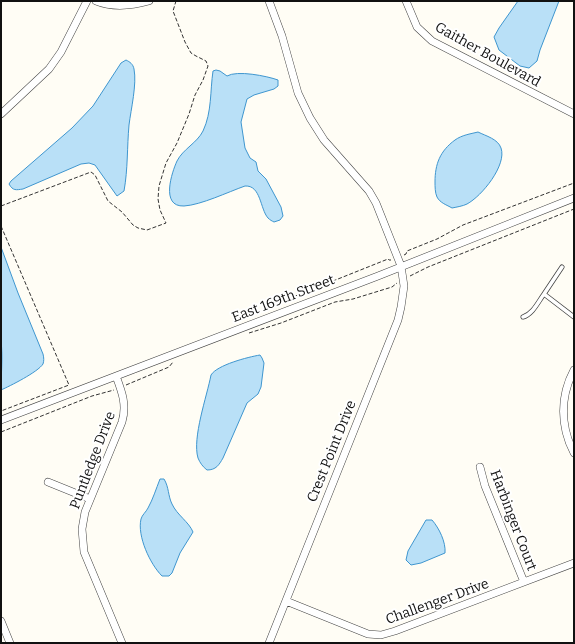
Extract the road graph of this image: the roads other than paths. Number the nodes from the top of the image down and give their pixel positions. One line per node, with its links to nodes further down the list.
1 (88, 1): 6 (street)
2 (96, 1): 3 (street)
3 (149, 1)
4 (269, 1): 9 (street, Crest Point Drive)
5 (406, 1): 7 (street, Gaither Boulevard)
6 (1, 114)
7 (574, 114)
8 (574, 198): 9 (street, East 169th Street)
9 (401, 266): 15 (street, East 169th Street); 23 (street, Crest Point Drive)
10 (562, 267): 11 (lane)
11 (544, 294): 12 (lane); 13 (lane)
12 (523, 317)
13 (574, 317)
14 (574, 370): 17 (street)
15 (116, 376): 16 (street, East 169th Street); 20 (street, Puntledge Drive)
16 (1, 420)
17 (574, 453)
18 (480, 467): 22 (street, Harbinger Court)
19 (48, 482): 20 (street)
20 (90, 499): 26 (street, Puntledge Drive)
21 (574, 563): 22 (street, Challenger Drive)
22 (524, 582): 23 (street, Challenger Drive)
23 (286, 601): 27 (street, Crest Point Drive)
24 (1, 621): 25 (street)
25 (10, 643)
26 (122, 643)
27 (269, 643)

